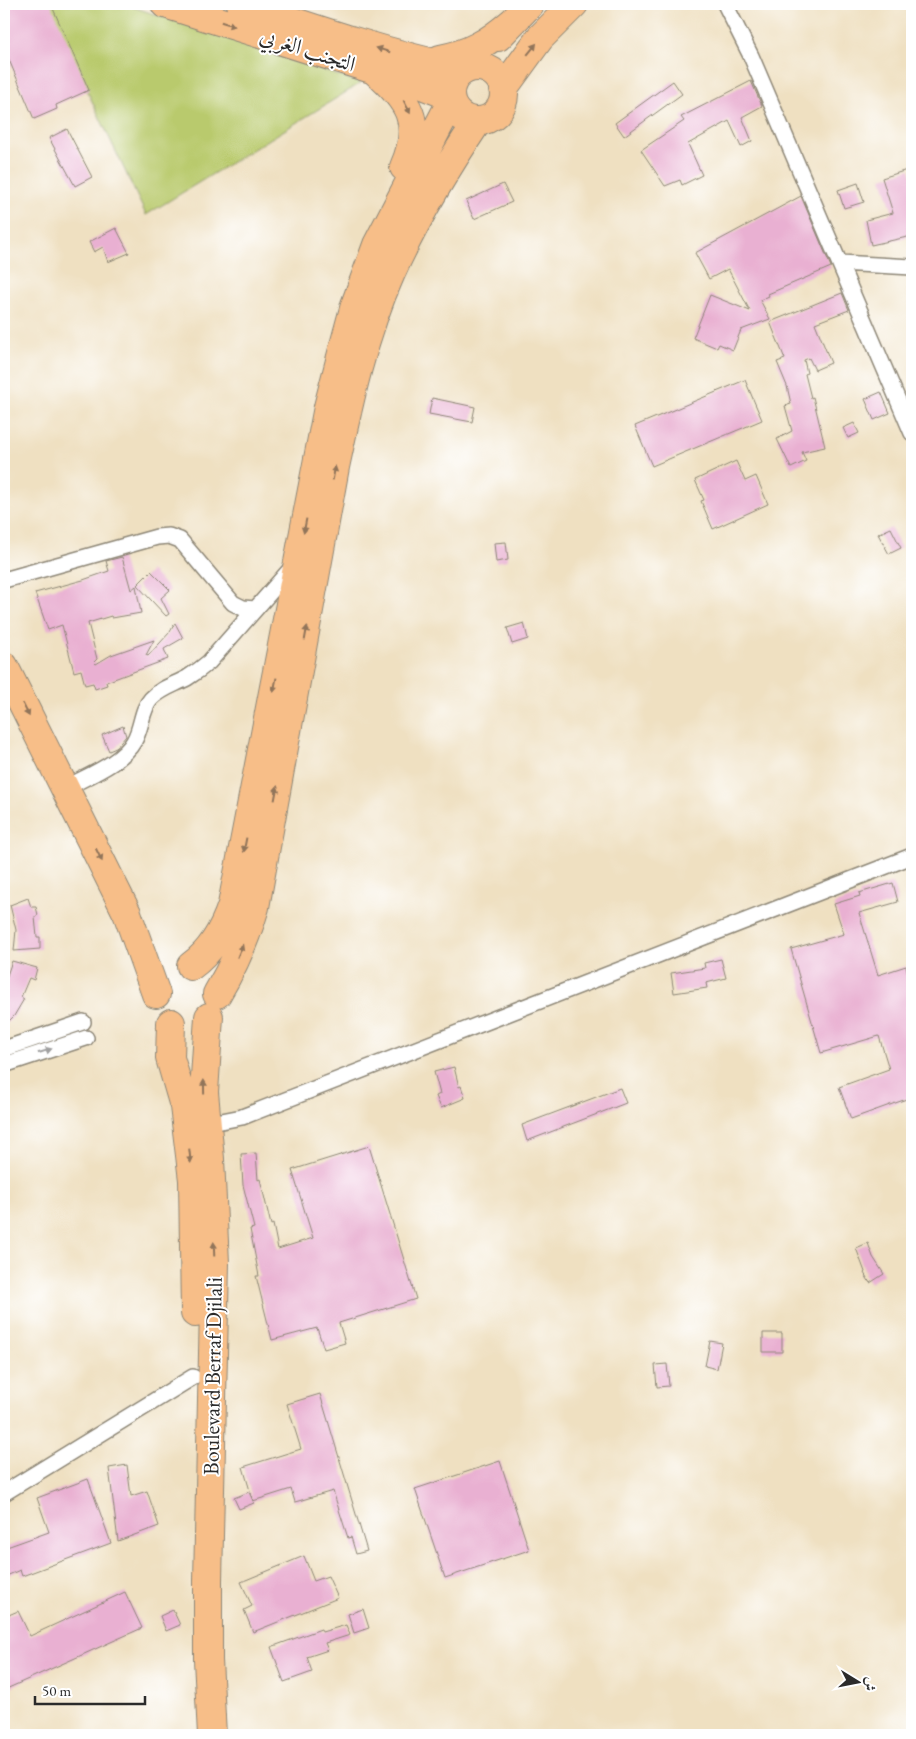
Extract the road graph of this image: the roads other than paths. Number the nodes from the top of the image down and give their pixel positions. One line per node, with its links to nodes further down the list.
1 (165, 4): 9 (highway, التجنب الغربي, one-way to 9)
2 (242, 4): 7 (highway, التجنب الغربي, one-way to 2)
3 (530, 4): 6 (highway)
4 (574, 4): 10 (highway, one-way to 4)
5 (724, 4): 13 (street)
6 (511, 23): 7 (highway); 8 (highway)
7 (420, 61): 8 (highway, التجنب الغربي)
8 (469, 69): 10 (highway); 11 (highway)
9 (375, 71): 11 (highway, التجنب الغربي); 15 (highway, one-way to 15)
10 (503, 89): 12 (highway)
11 (450, 99): 12 (highway); 15 (highway)
12 (478, 121): 25 (highway, one-way to 12)
13 (840, 263): 14 (street); 16 (street)
14 (912, 268)
15 (328, 407): 17 (highway, one-way to 17)
16 (912, 433)
17 (299, 559): 19 (street); 23 (highway, one-way to 23)
18 (4, 580): 19 (street)
19 (255, 609): 21 (street)
20 (4, 666): 21 (highway, one-way to 21)
21 (66, 788): 24 (highway, one-way to 24)
22 (912, 856): 31 (street)
23 (191, 966): 24 (highway); 25 (highway)
24 (156, 994): 27 (highway)
25 (213, 1006): 27 (highway); 31 (highway, Boulevard Berraf Djilali, one-way to 25)
26 (83, 1022): 29 (street)
27 (171, 1023): 32 (highway, Boulevard Berraf Djilali, one-way to 32)
28 (86, 1038): 30 (street, one-way to 28)
29 (4, 1049)
30 (4, 1065)
31 (206, 1124): 35 (highway, Boulevard Berraf Djilali, one-way to 31)
32 (193, 1377): 33 (street); 34 (highway, Boulevard Berraf Djilali)
33 (4, 1493)
34 (197, 1735)
35 (212, 1735)

